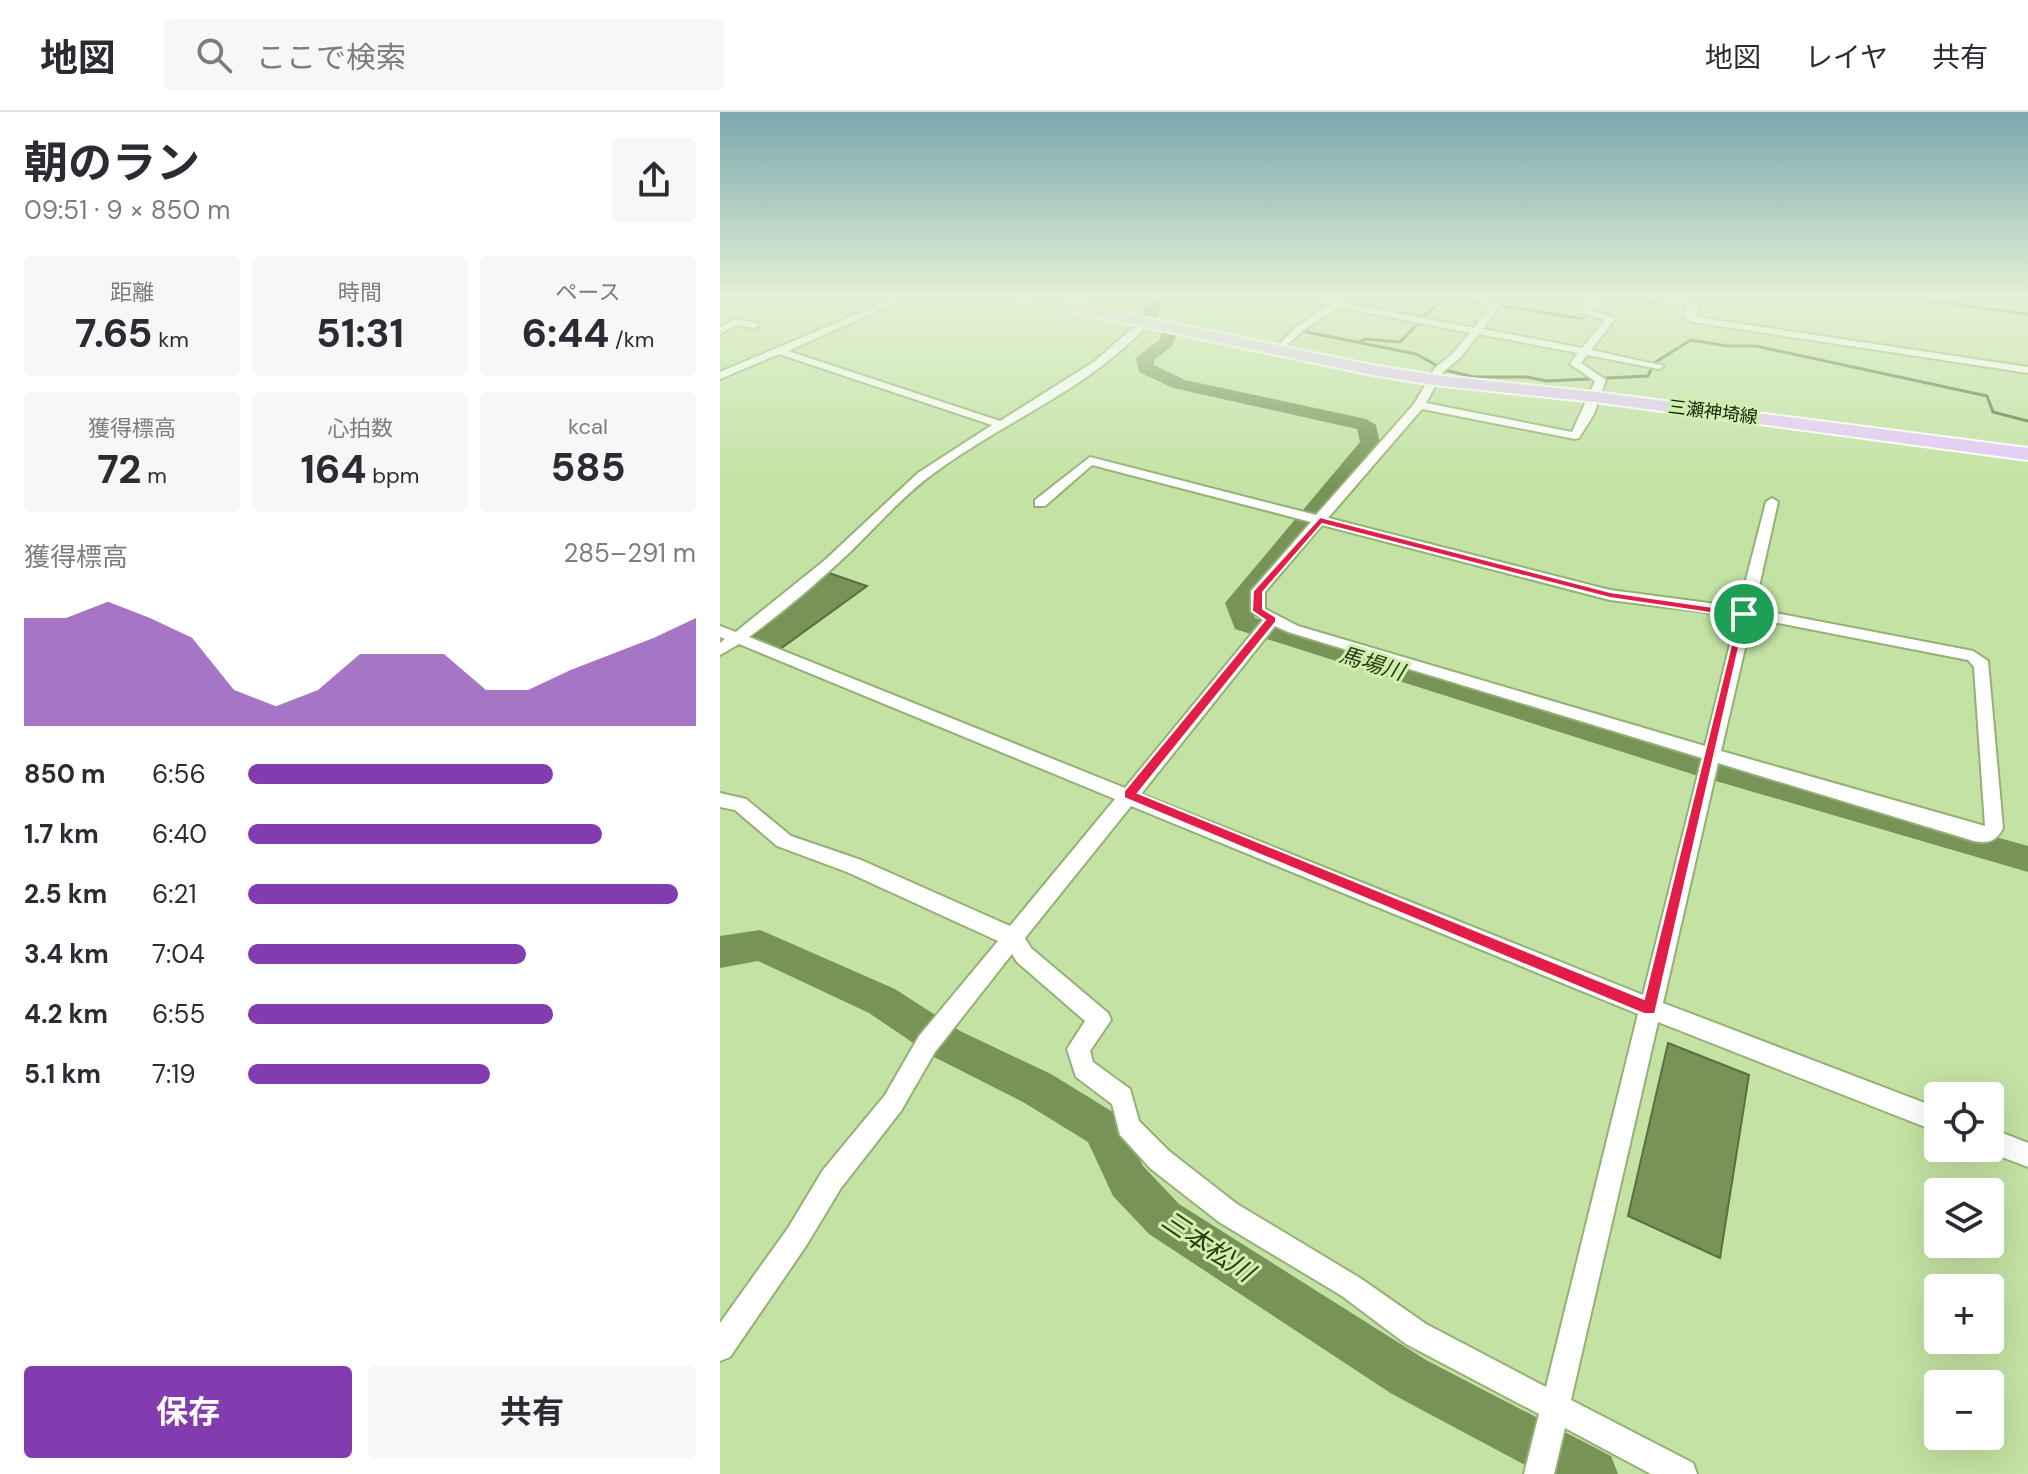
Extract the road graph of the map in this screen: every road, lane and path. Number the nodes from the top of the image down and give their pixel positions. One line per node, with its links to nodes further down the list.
1 (759, 360): 12 (street)
2 (805, 360): 15 (street)
3 (1103, 360): 15 (street)
4 (1326, 360): 11 (main road, 三瀬神埼線)
5 (1452, 360): 11 (street)
6 (1577, 360): 13 (street)
7 (1626, 360): 9 (street)
8 (1959, 360): 10 (street)
9 (1659, 366)
10 (2028, 370)
11 (1439, 371): 13 (main road, 三瀬神埼線); 14 (street)
12 (720, 376)
13 (1595, 397): 14 (street); 16 (main road, 三瀬神埼線)
14 (1419, 405): 19 (street)
15 (1002, 425): 22 (street)
16 (2028, 454)
17 (1772, 502): 20 (street)
18 (1040, 503): 19 (street)
19 (1320, 520): 20 (street); 21 (street)
20 (1744, 614): 24 (street); 24 (street)
21 (1272, 619): 24 (street); 25 (street)
22 (728, 635): 23 (street); 25 (street)
23 (720, 650)
24 (1708, 767): 28 (street)
25 (1129, 795): 27 (street); 28 (street)
26 (720, 800): 27 (street)
27 (1014, 938): 32 (street); 33 (street)
28 (1649, 1008): 29 (street); 33 (street)
29 (1924, 1115)
30 (2004, 1146): 31 (street)
31 (2028, 1155)
32 (720, 1347)
33 (1555, 1410): 34 (street); 35 (street)
34 (1539, 1474)
35 (1682, 1474)

